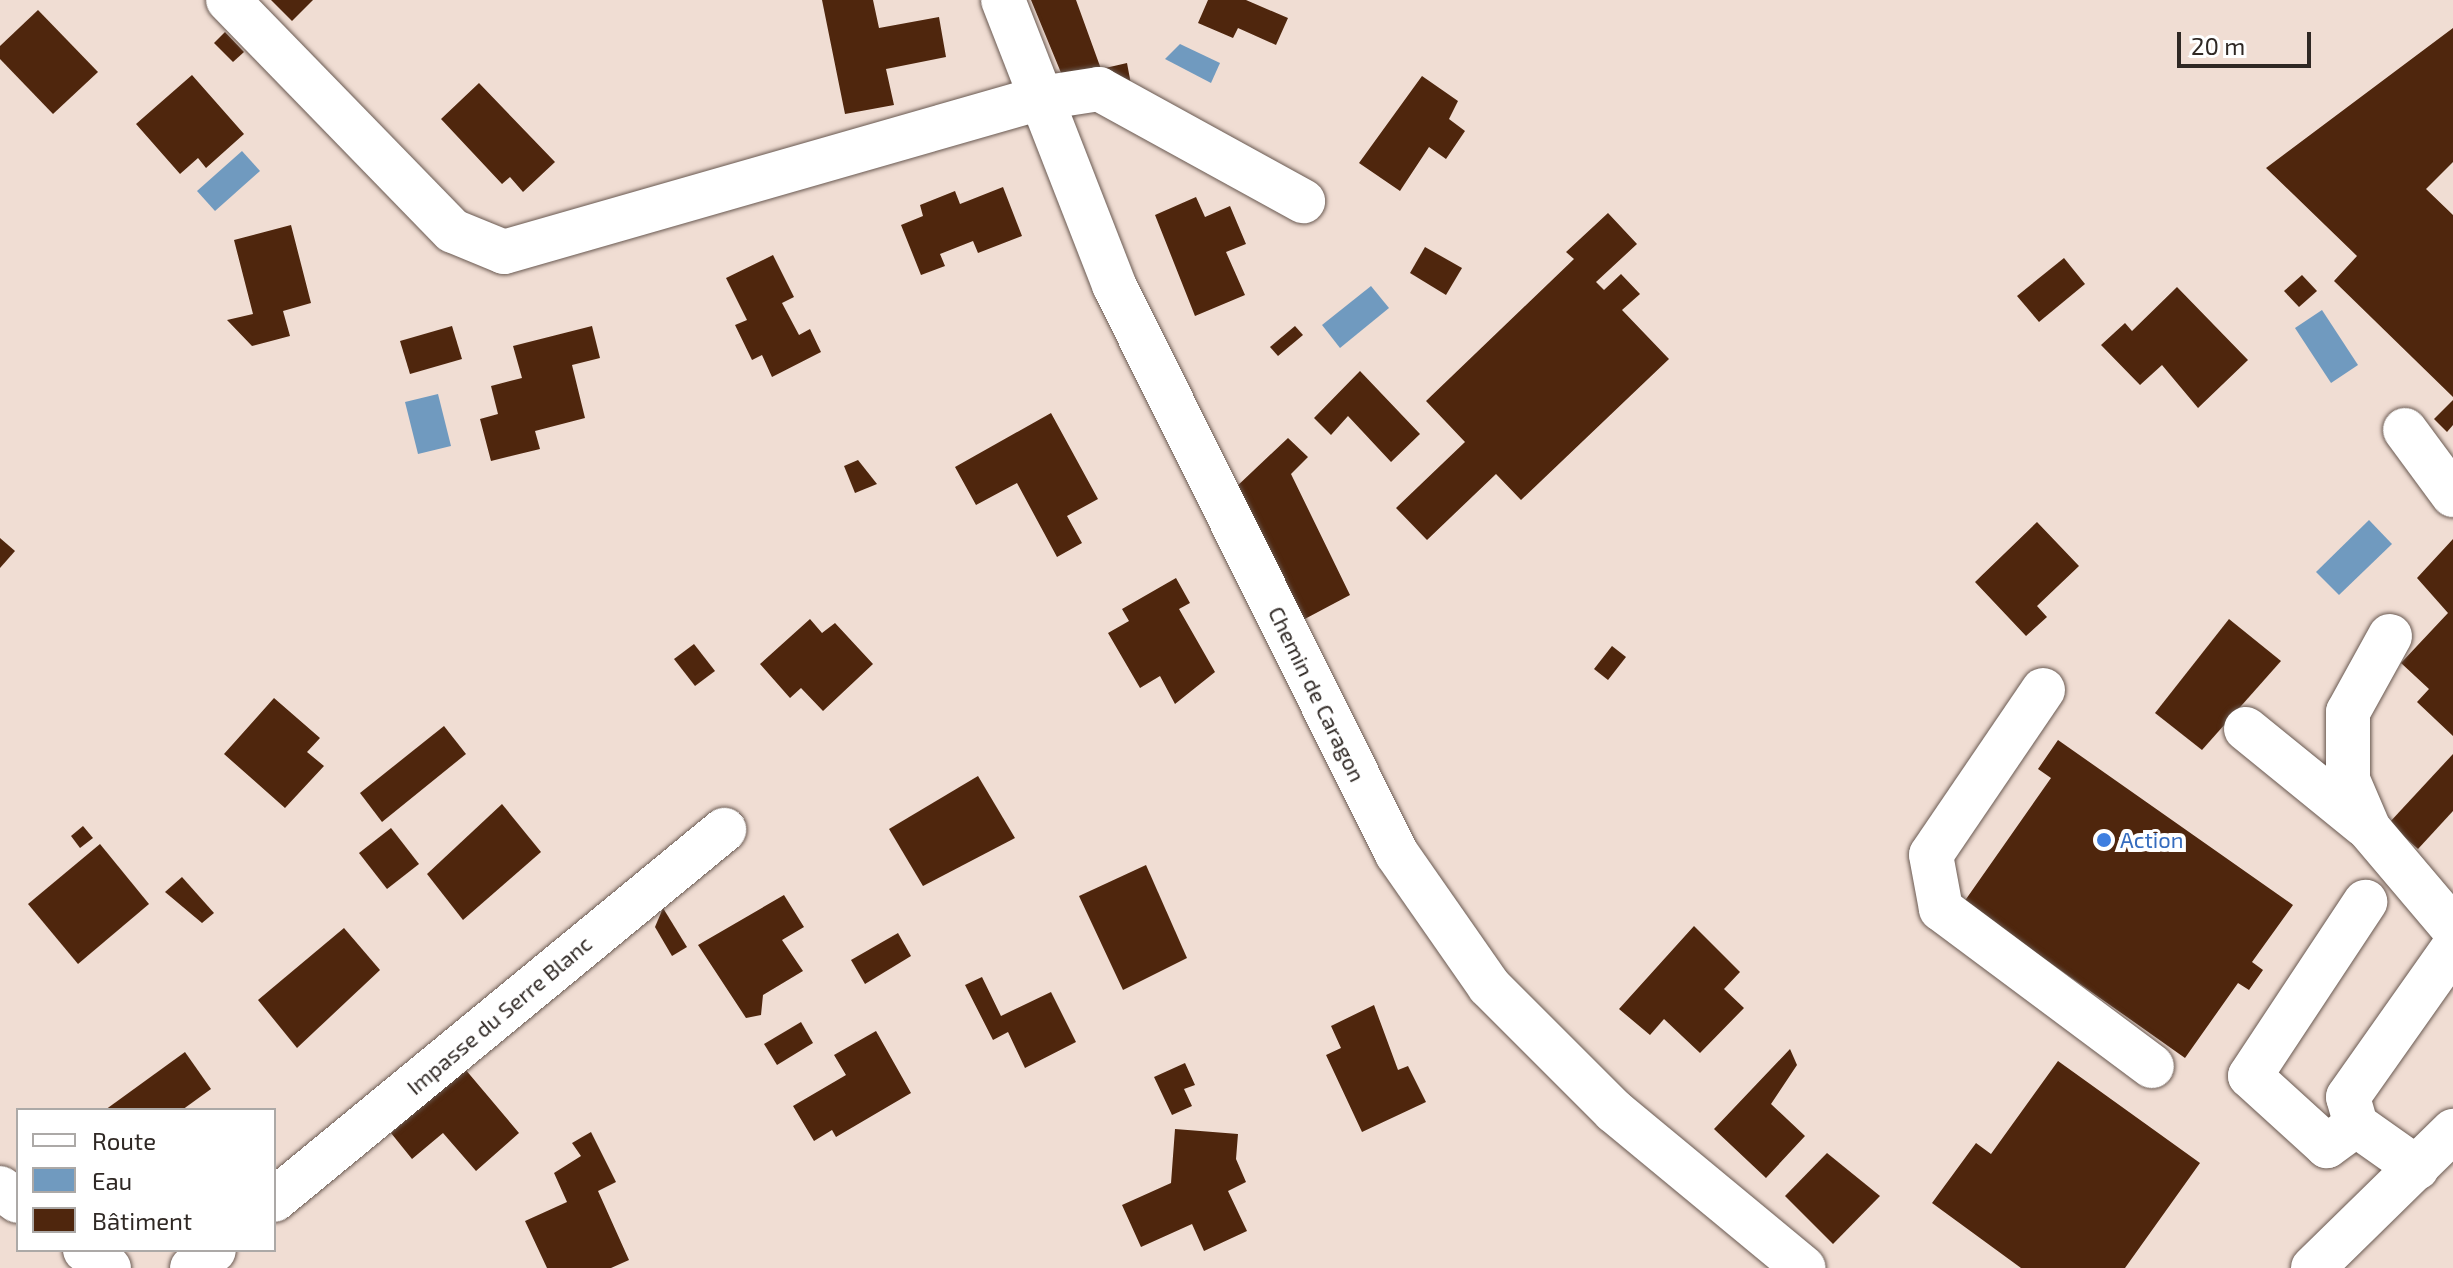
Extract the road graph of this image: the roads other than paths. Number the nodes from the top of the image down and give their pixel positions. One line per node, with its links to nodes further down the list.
1 (228, 0): 3 (street)
2 (1003, 0): 3 (street, Chemin de Caragon)
3 (1041, 98): 4 (street); 24 (street, Chemin de Caragon)
4 (1303, 201)
5 (2405, 430): 6 (street)
6 (2453, 495)
7 (2390, 636): 10 (street)
8 (2043, 690): 15 (street)
9 (2246, 729): 10 (street)
10 (2369, 829): 13 (street)
11 (724, 830): 19 (street, Impasse du Serre Blanc)
12 (2365, 902): 16 (street)
13 (2453, 928)
14 (2453, 948): 16 (street)
15 (2152, 1066)
16 (2356, 1125): 18 (street)
17 (2453, 1131): 18 (street)
18 (2417, 1168): 25 (street)
19 (276, 1198)
20 (88, 1252): 22 (street)
21 (212, 1252): 23 (street)
22 (109, 1268)
23 (192, 1268)
24 (1804, 1268)
25 (2313, 1268)

